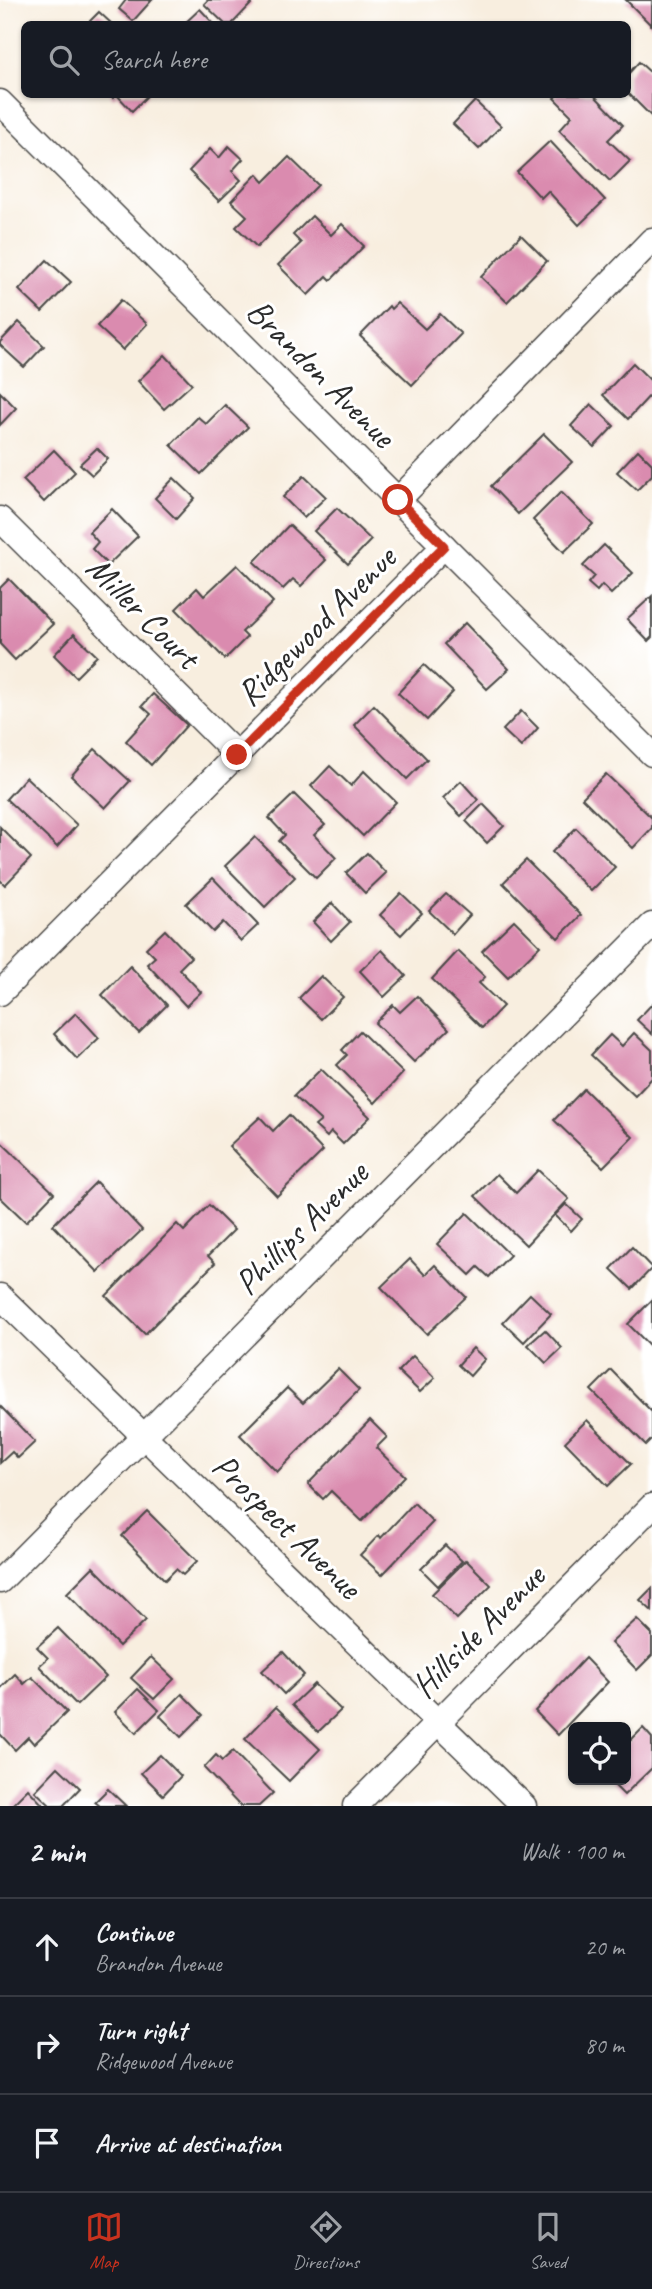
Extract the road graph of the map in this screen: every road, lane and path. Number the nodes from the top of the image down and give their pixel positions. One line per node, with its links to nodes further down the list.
1 (0, 102): 3 (street, Brandon Avenue)
2 (652, 240): 3 (street, Ridgewood Avenue)
3 (398, 500): 5 (street, Brandon Avenue)
4 (0, 519): 7 (street, Miller Court)
5 (444, 546): 6 (street, Brandon Avenue); 7 (street, Ridgewood Avenue)
6 (652, 754)
7 (237, 755): 9 (street, Ridgewood Avenue)
8 (652, 925): 11 (street, Phillips Avenue)
9 (0, 993)
10 (0, 1296): 11 (street, Prospect Avenue)
11 (144, 1436): 13 (street, Phillips Avenue); 14 (street, Prospect Avenue)
12 (652, 1506): 14 (street, Hillside Avenue)
13 (0, 1581)
14 (438, 1722): 15 (street, Hillside Avenue); 16 (street, Prospect Avenue)
15 (355, 1806)
16 (524, 1806)

